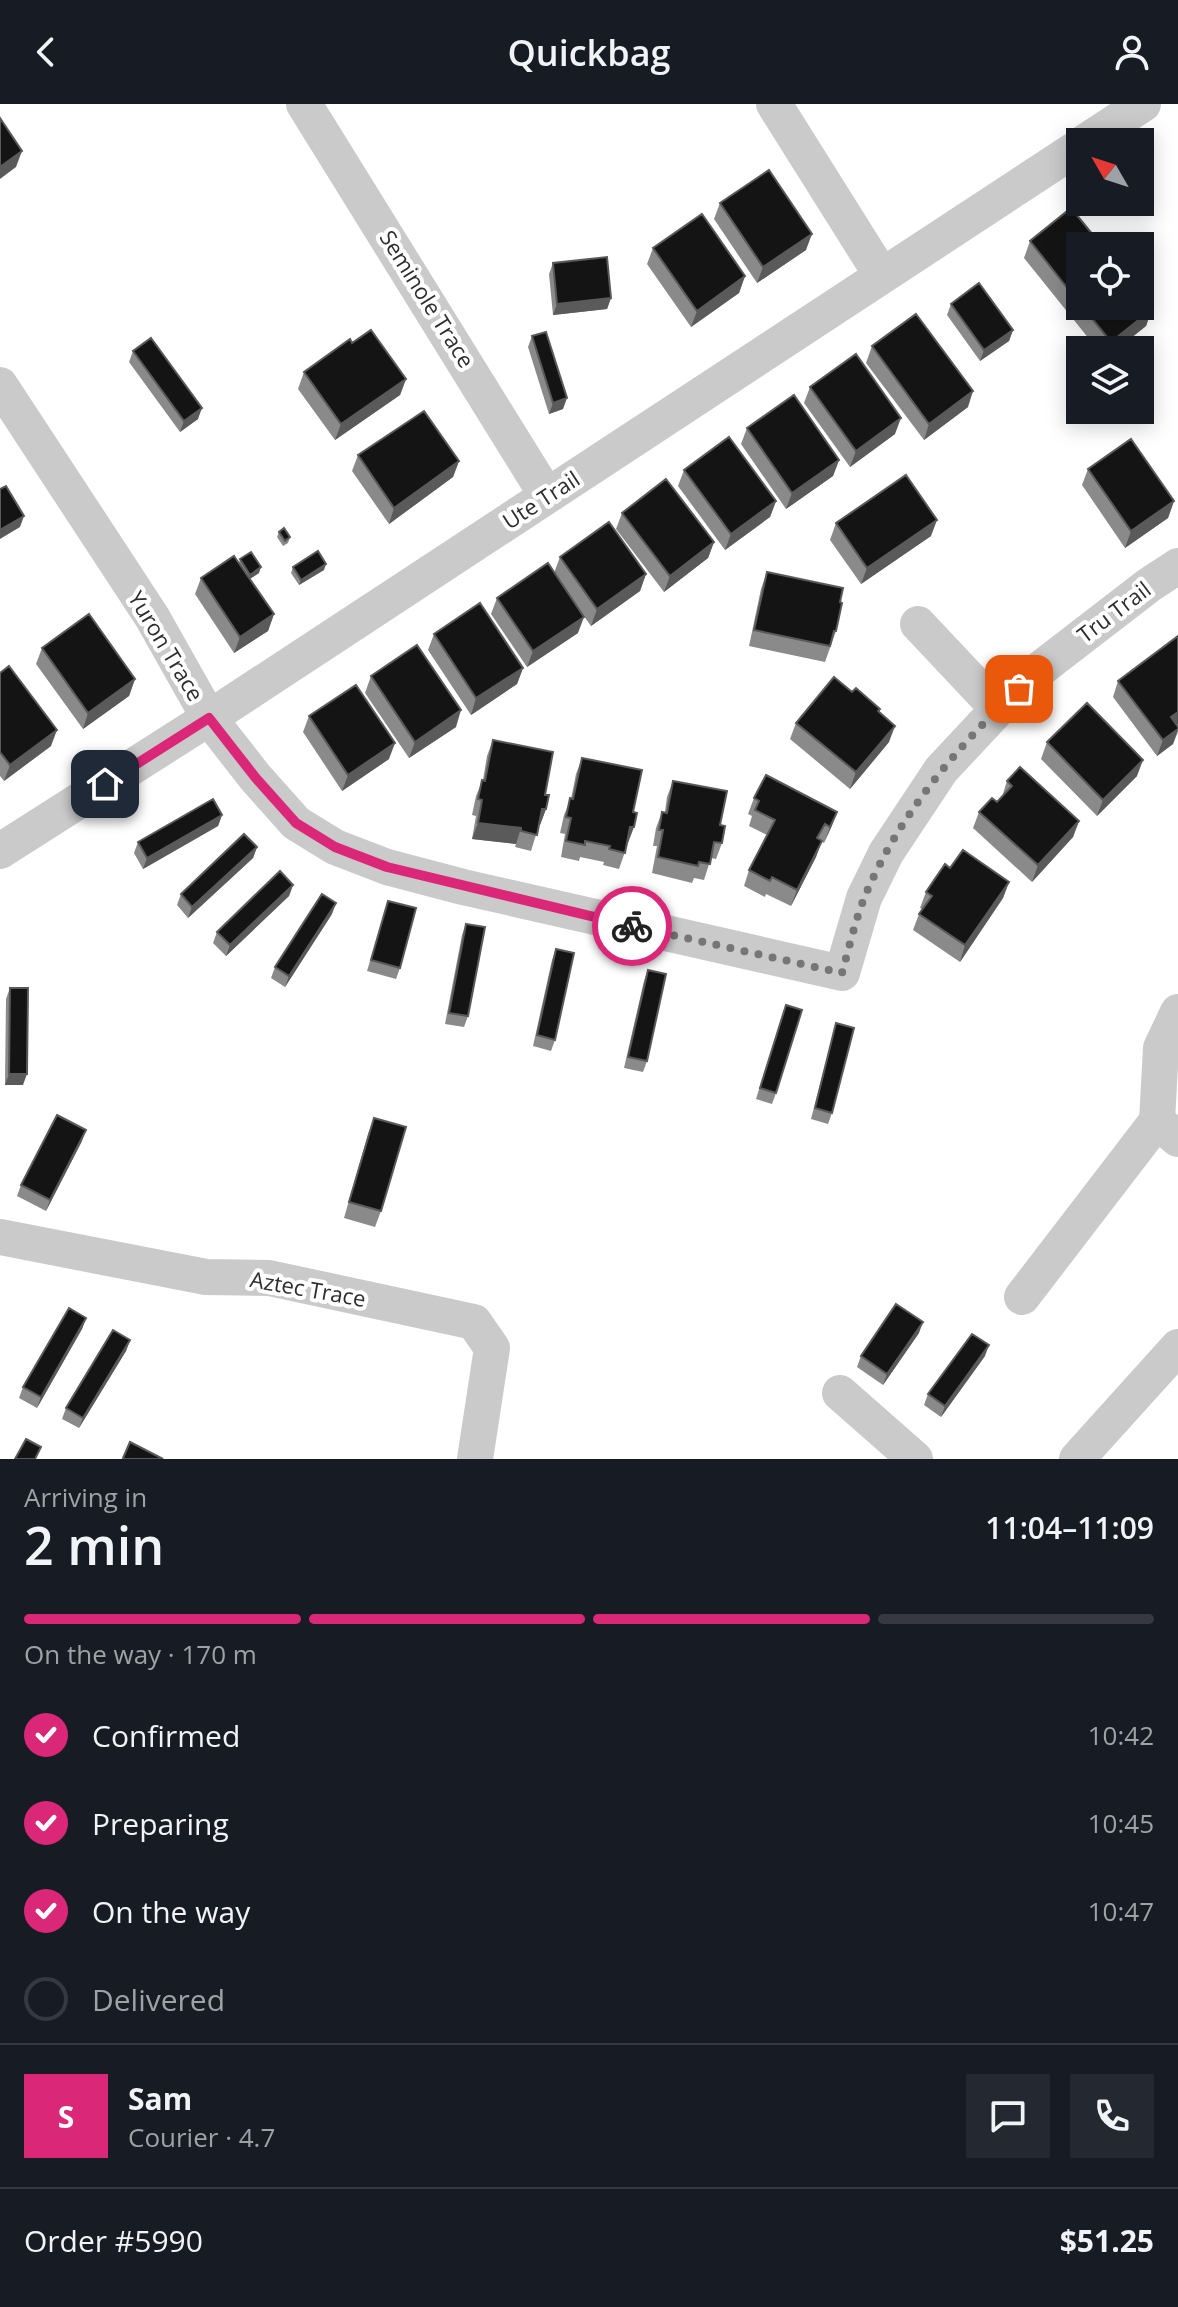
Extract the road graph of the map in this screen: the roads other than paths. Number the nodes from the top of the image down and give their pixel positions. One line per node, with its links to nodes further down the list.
1 (304, 104): 8 (street, Seminole Trace)
2 (774, 104): 6 (street)
3 (1143, 104): 4 (street)
4 (1106, 128)
5 (1066, 155): 6 (street, Ute Trail)
6 (882, 276): 8 (street, Ute Trail)
7 (5, 406): 12 (street, Yuron Trace)
8 (547, 496): 12 (street, Ute Trail)
9 (1178, 566): 11 (street, Tru Trail)
10 (918, 624): 11 (street)
11 (998, 709): 14 (street, Tru Trail)
12 (209, 718): 13 (street, Ute Trail); 14 (street, Yuron Trace)
13 (0, 851)
14 (842, 973)
15 (1178, 1012): 16 (street)
16 (1167, 1130): 18 (street)
17 (0, 1237): 21 (street, Aztec Trace)
18 (1022, 1297)
19 (1178, 1347): 23 (street)
20 (840, 1393): 22 (street)
21 (475, 1459)
22 (915, 1459)
23 (1077, 1459)

